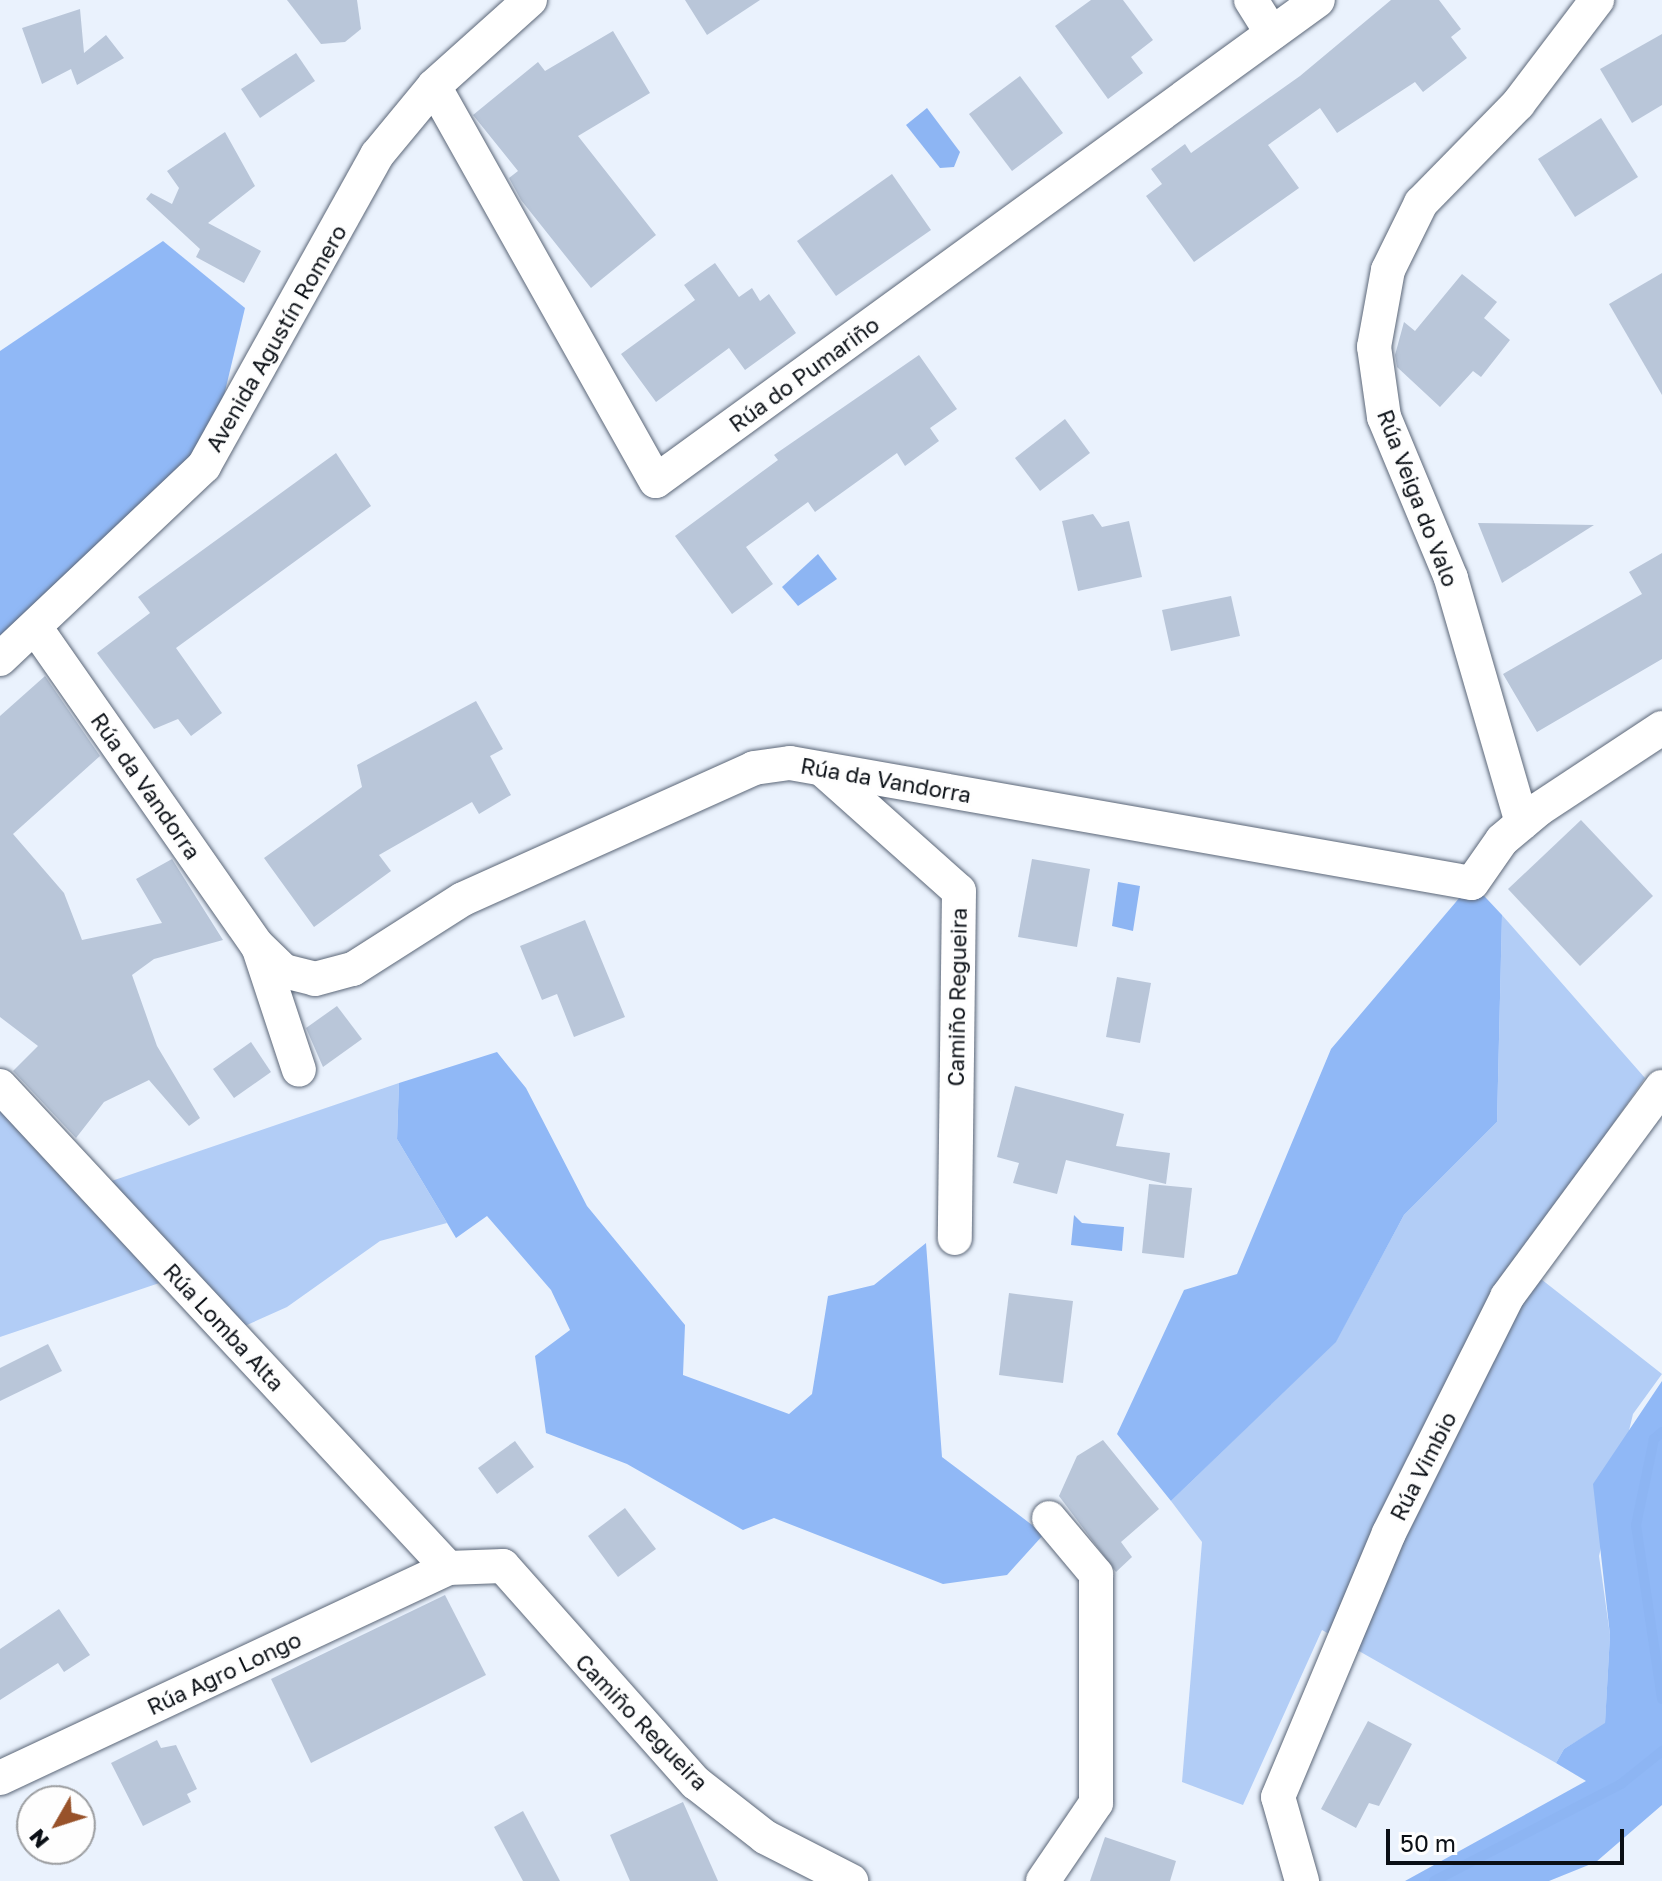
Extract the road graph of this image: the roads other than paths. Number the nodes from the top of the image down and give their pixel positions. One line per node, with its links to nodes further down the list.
1 (530, 0): 6 (street, Avenida Agustín Romero)
2 (1251, 0): 5 (street)
3 (1318, 0): 5 (street, Rúa do Pumariño)
4 (1597, 0): 11 (street, Rúa Veiga do Valo)
5 (1272, 33): 6 (street, Rúa do Pumariño)
6 (434, 86): 7 (street, Avenida Agustín Romero)
7 (35, 627): 8 (street, Avenida Agustín Romero); 12 (street, Rúa da Vandorra)
8 (0, 659)
9 (1662, 728): 11 (street)
10 (822, 769): 11 (street, Rúa da Vandorra); 12 (street, Rúa da Vandorra); 16 (street, Camiño Regueira)
11 (1522, 823)
12 (257, 945): 13 (street, Rúa da Vandorra)
13 (299, 1070)
14 (0, 1086): 18 (street, Rúa Lomba Alta)
15 (1662, 1087): 22 (street, Rúa Vimbio)
16 (955, 1238)
17 (1049, 1518): 21 (street)
18 (448, 1568): 19 (street, Rúa Agro Longo); 20 (street, Camiño Regueira)
19 (0, 1778)
20 (851, 1881)
21 (1043, 1881)
22 (1302, 1881)

